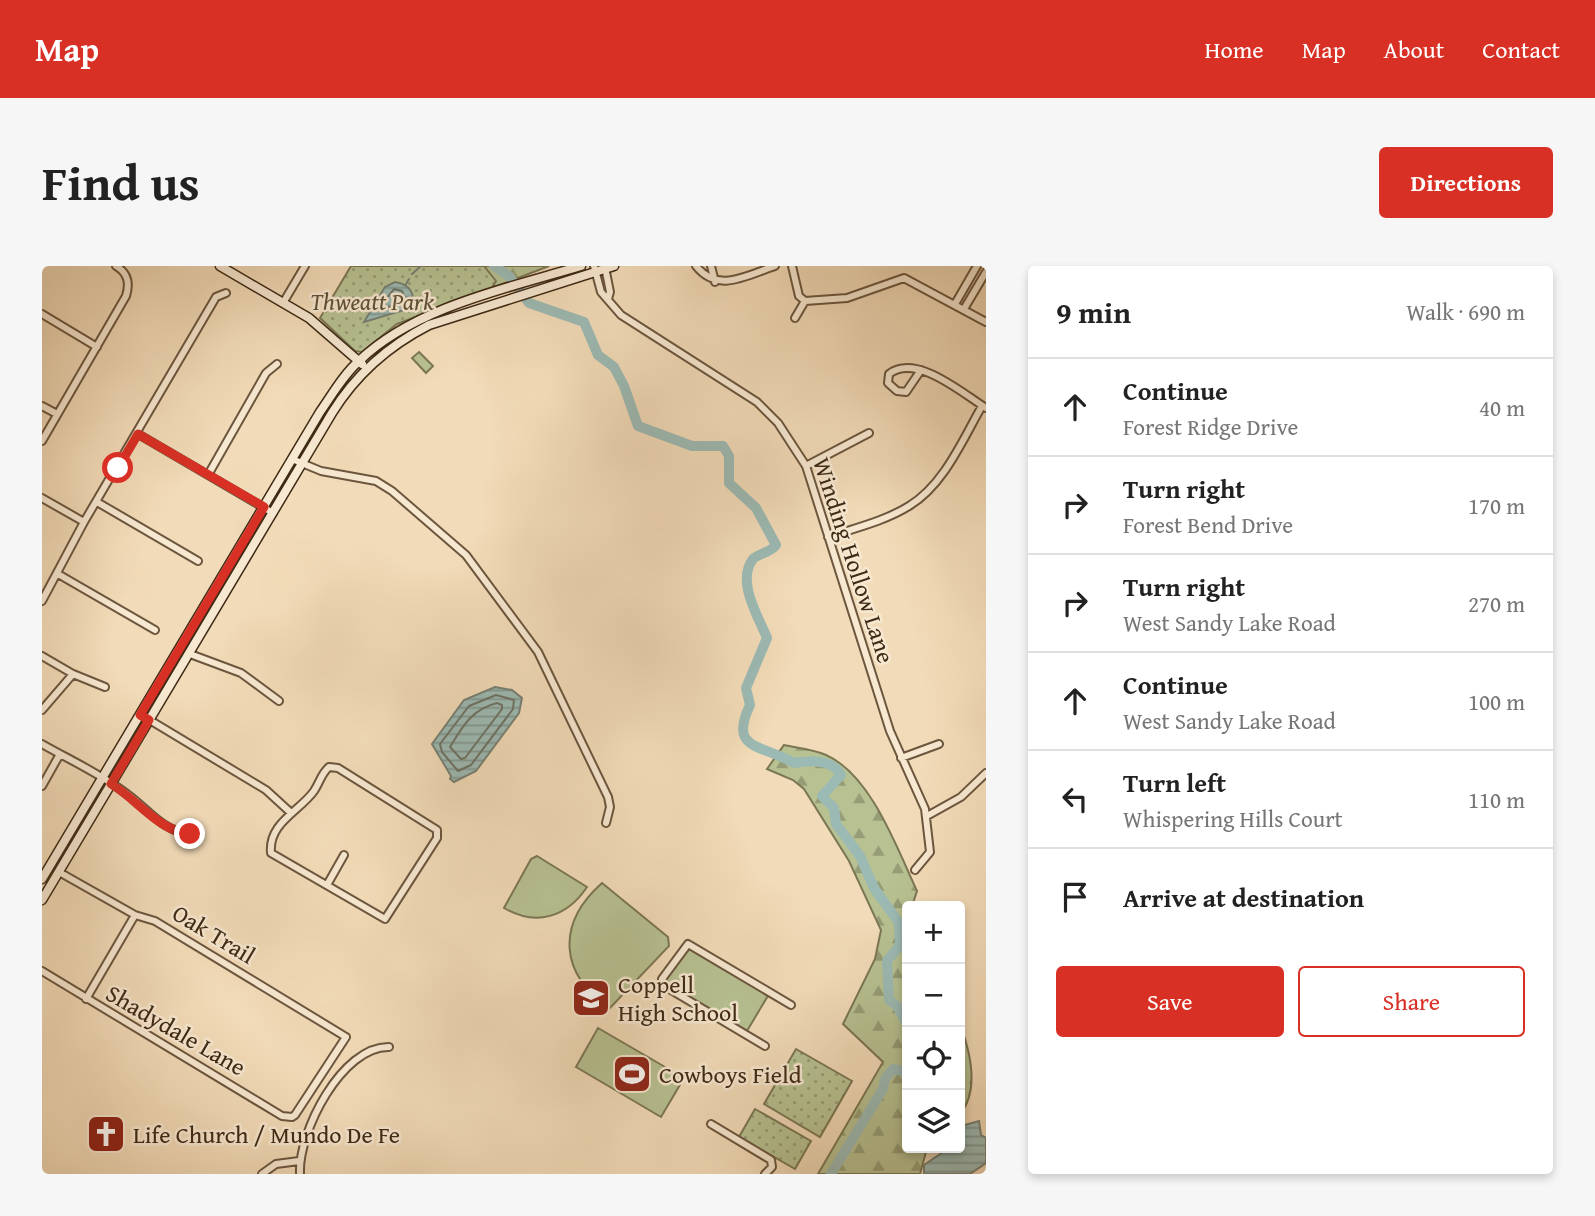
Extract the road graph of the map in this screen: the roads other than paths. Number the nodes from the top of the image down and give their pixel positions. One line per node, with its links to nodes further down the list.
1 (220, 266): 17 (main road)
2 (305, 266): 17 (street)
3 (581, 266): 24 (main road)
4 (696, 266): 13 (street)
5 (711, 266): 13 (street)
6 (775, 266): 13 (street)
7 (792, 266): 16 (street)
8 (977, 266): 18 (street)
9 (119, 267): 23 (street)
10 (608, 267): 11 (main road); 15 (street)
11 (595, 269): 15 (street, Winding Hollow Lane); 26 (main road)
12 (986, 272): 19 (street)
13 (716, 282)
14 (226, 293): 32 (street)
15 (608, 299): 36 (street, Winding Hollow Lane)
16 (805, 301): 18 (street); 21 (street)
17 (283, 303): 24 (main road)
18 (955, 304): 19 (street)
19 (964, 309): 22 (street)
20 (42, 314): 23 (street)
21 (795, 318)
22 (986, 322)
23 (97, 347): 30 (street)
24 (358, 361): 26 (main road); 34 (main road)
25 (277, 364): 37 (street)
26 (367, 368): 35 (main road)
27 (921, 370): 27 (street); 29 (street)
28 (42, 406): 30 (street)
29 (984, 407): 43 (street)
30 (57, 414): 33 (street)
31 (869, 433): 36 (street)
32 (138, 434): 37 (street); 39 (street)
33 (42, 441)
34 (292, 459): 35 (street); 40 (main road)
35 (302, 465): 41 (main road); 66 (street)
36 (806, 466): 43 (street, Winding Hollow Lane)
37 (208, 475): 40 (street)
38 (42, 498): 42 (street)
39 (97, 502): 42 (street); 44 (street)
40 (264, 507): 41 (street); 54 (main road)
41 (273, 513): 48 (main road)
42 (84, 522): 45 (street)
43 (828, 537): 59 (street, Winding Hollow Lane)
44 (198, 561)
45 (58, 574): 46 (street); 47 (street)
46 (42, 601)
47 (155, 630)
48 (190, 654): 52 (street); 55 (main road)
49 (42, 656): 50 (street)
50 (73, 674): 51 (street); 53 (street)
51 (105, 687)
52 (279, 701)
53 (42, 710)
54 (140, 715): 55 (street); 61 (main road)
55 (149, 720): 62 (main road); 64 (street)
56 (42, 744): 58 (street)
57 (939, 744): 59 (street)
58 (60, 754): 61 (street); 63 (street)
59 (901, 758): 65 (street, Winding Hollow Lane)
60 (986, 772): 65 (street)
61 (102, 779): 62 (street); 71 (main road)
62 (111, 784): 67 (street); 70 (main road)
63 (42, 786)
64 (290, 812): 72 (street); 72 (street)
65 (927, 816): 69 (street, Winding Hollow Lane)
66 (606, 823)
67 (190, 834)
68 (344, 855): 72 (street)
69 (915, 870)
70 (59, 872): 73 (main road); 74 (street, Oak Trail)
71 (42, 879)
72 (327, 885)
73 (42, 900)
74 (135, 915): 76 (street); 80 (street, Oak Trail)
75 (42, 971): 76 (street, Shadydale Lane)
76 (86, 999): 80 (street, Shadydale Lane)
77 (791, 1005): 78 (street)
78 (765, 1046)
79 (389, 1048): 82 (street)
80 (292, 1118)
81 (711, 1124): 85 (street)
82 (299, 1161): 83 (street); 84 (street)
83 (262, 1174)
84 (300, 1174)
85 (765, 1174)

